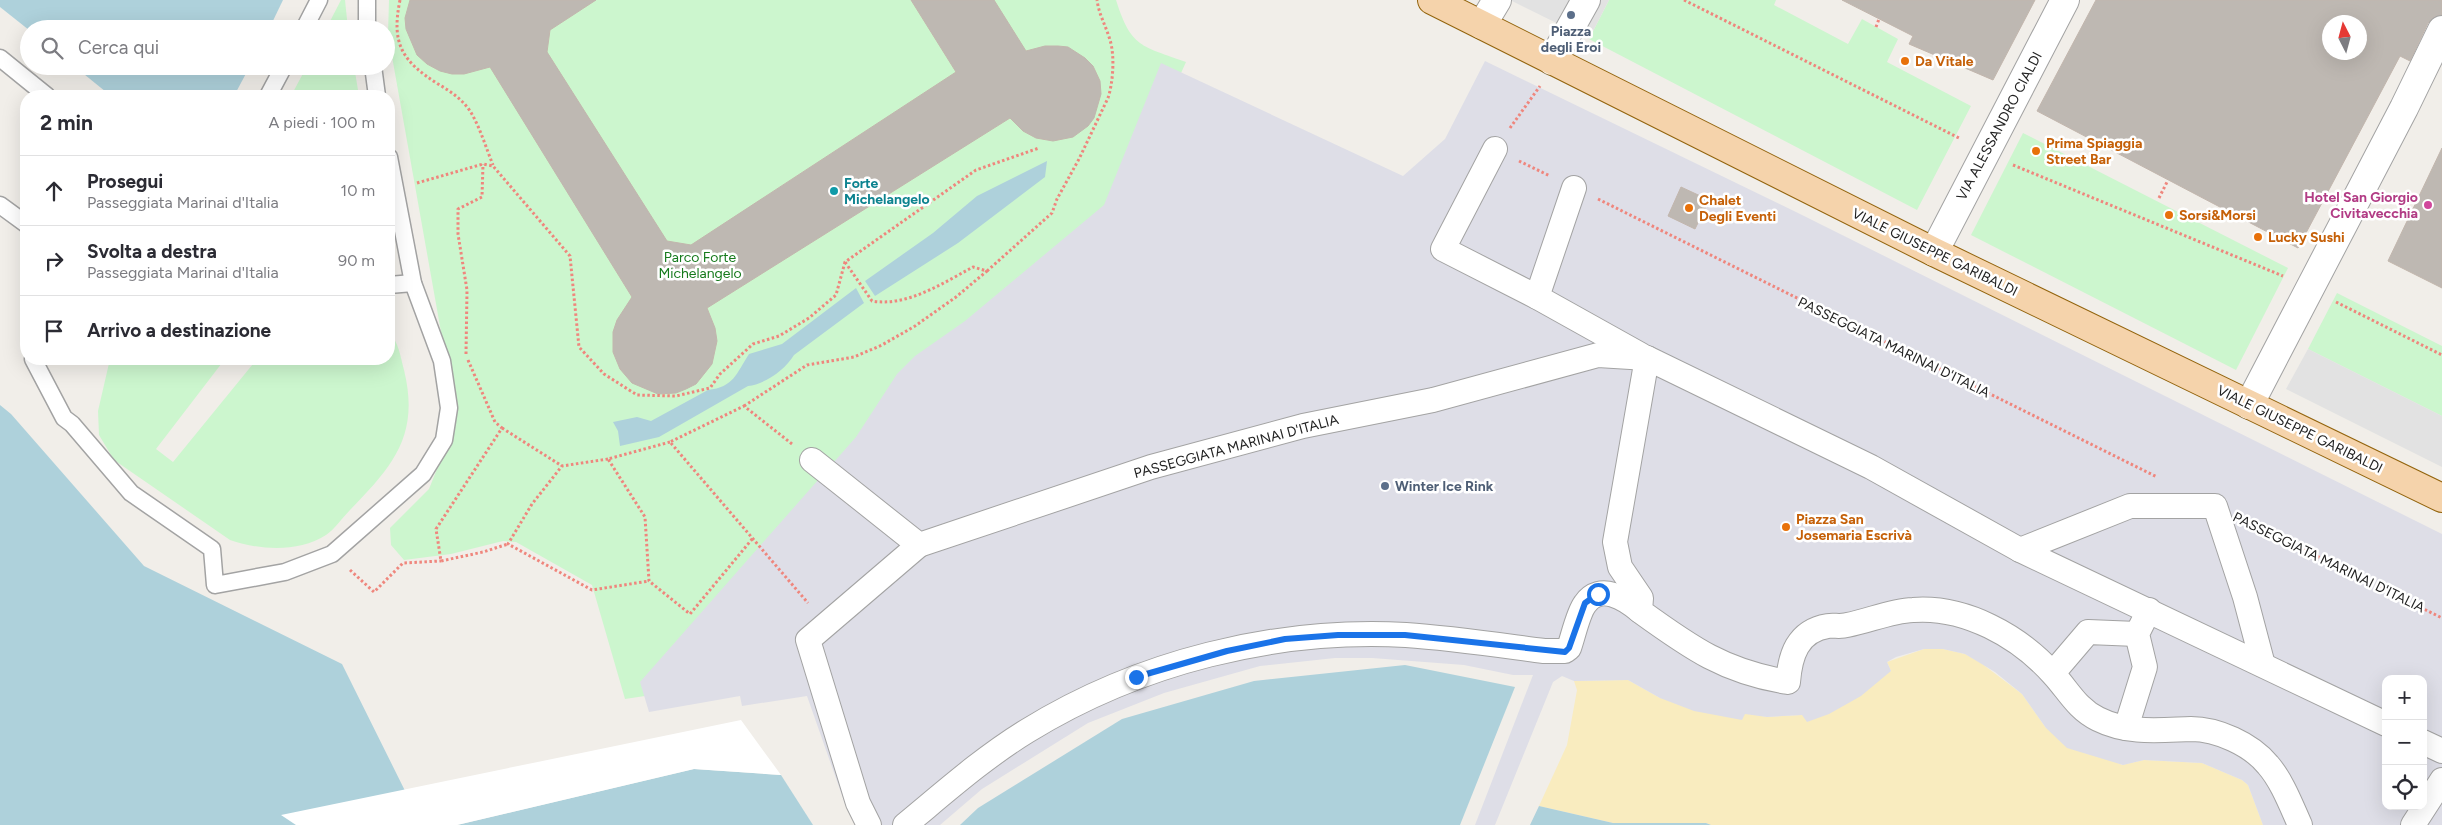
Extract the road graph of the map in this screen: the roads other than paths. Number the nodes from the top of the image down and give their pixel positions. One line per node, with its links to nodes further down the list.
1 (320, 0): 7 (lane)
2 (367, 0): 8 (lane)
3 (1432, 0): 9 (main road, VIALE GIUSEPPE GARIBALDI)
4 (1497, 0): 9 (street)
5 (1586, 0): 12 (street)
6 (2065, 0): 25 (street, VIA ALESSANDRO CIALDI)
7 (309, 20)
8 (367, 20)
9 (1482, 25): 12 (main road, VIALE GIUSEPPE GARIBALDI)
10 (2442, 30): 31 (street)
11 (0, 58): 13 (lane)
12 (1552, 60): 25 (main road, VIALE GIUSEPPE GARIBALDI)
13 (20, 74)
14 (21, 75): 17 (lane)
15 (279, 75): 18 (lane)
16 (374, 75): 19 (lane)
17 (40, 90)
18 (271, 90)
19 (376, 90)
20 (1495, 149): 28 (street, PASSEGGIATA MARINAI D'ITALIA)
21 (395, 187): 26 (lane)
22 (1574, 188): 28 (street)
23 (0, 205): 24 (lane)
24 (20, 220)
25 (1934, 252): 31 (main road, VIALE GIUSEPPE GARIBALDI)
26 (413, 283): 27 (lane); 30 (lane)
27 (395, 284)
28 (1537, 297): 29 (street, PASSEGGIATA MARINAI D'ITALIA)
29 (1647, 358): 34 (street, PASSEGGIATA MARINAI D'ITALIA); 35 (street, PASSEGGIATA MARINAI D'ITALIA); 37 (street)
30 (36, 365)
31 (2249, 405): 33 (main road, VIALE GIUSEPPE GARIBALDI)
32 (812, 460): 34 (street)
33 (2442, 498)
34 (919, 545): 46 (street, PASSEGGIATA MARINAI D'ITALIA)
35 (2020, 550): 36 (street, PASSEGGIATA MARINAI D'ITALIA); 39 (street, PASSEGGIATA MARINAI D'ITALIA)
36 (2149, 610): 38 (street); 39 (street, PASSEGGIATA MARINAI D'ITALIA)
37 (1640, 611): 40 (street); 47 (street)
38 (2137, 634): 40 (street); 42 (street)
39 (2263, 665): 41 (street, PASSEGGIATA MARINAI D'ITALIA)
40 (2053, 673): 42 (street)
41 (2382, 722)
42 (2126, 728): 48 (street)
43 (2427, 744): 44 (street)
44 (2442, 752)
45 (2442, 780): 49 (street)
46 (869, 825)
47 (905, 825)
48 (2300, 825)
49 (2413, 825)

